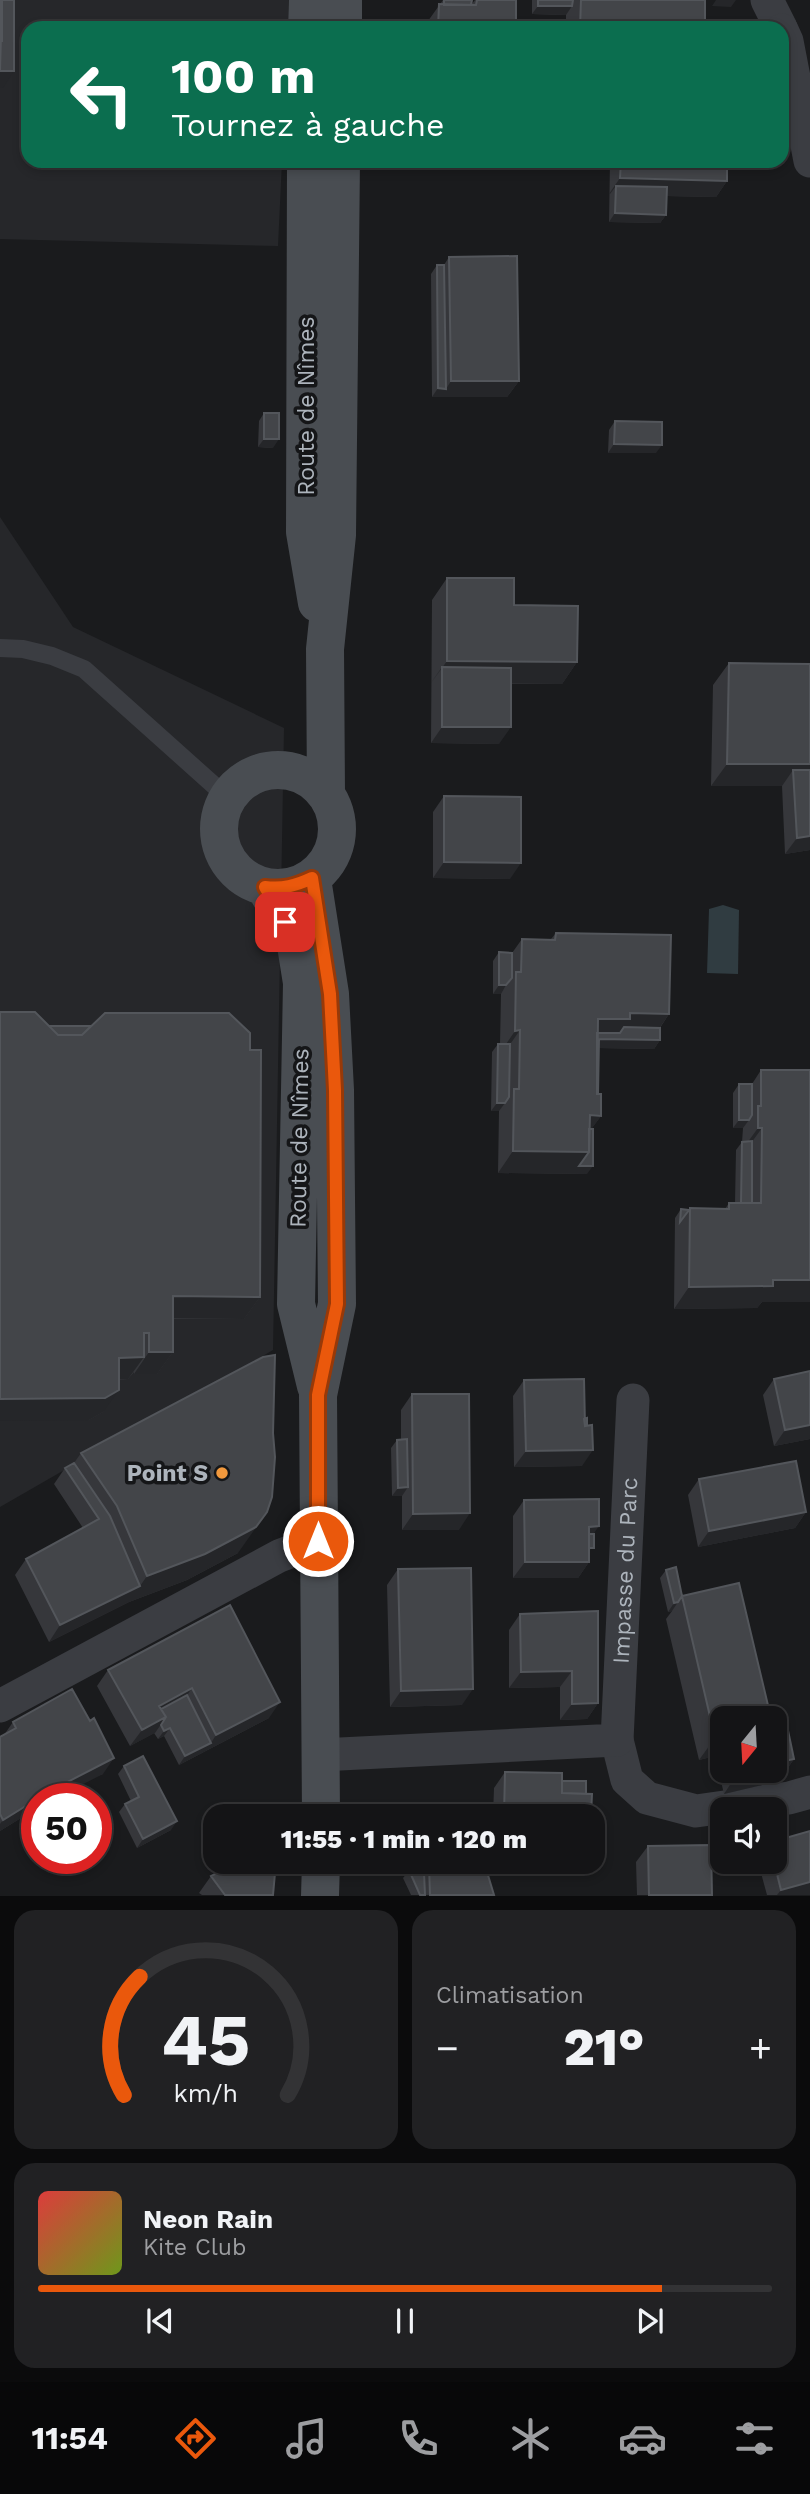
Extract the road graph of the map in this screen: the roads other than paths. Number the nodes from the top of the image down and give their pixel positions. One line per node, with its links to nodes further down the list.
1 (308, 0): 4 (main road)
2 (343, 0): 5 (main road)
3 (767, 0): 6 (street)
4 (307, 21)
5 (343, 21)
6 (778, 21)
7 (789, 46): 8 (street)
8 (810, 161)
9 (306, 168): 12 (main road, Route de Nîmes)
10 (341, 168): 12 (main road, Route de Nîmes)
11 (0, 648): 16 (lane)
12 (325, 649): 13 (main road, Route de Nîmes)
13 (327, 711): 14 (main road); 15 (main road, Route de Nîmes)
14 (285, 771): 15 (main road); 16 (main road)
15 (326, 793): 17 (main road)
16 (228, 797): 18 (main road)
17 (312, 878): 18 (main road); 19 (main road, Route de Nîmes)
18 (265, 887): 19 (main road, Route de Nîmes)
19 (318, 1395): 21 (main road, Route de Nîmes)
20 (633, 1400): 23 (street, Impasse du Parc)
21 (318, 1541): 22 (street); 24 (main road, Route de Nîmes)
22 (0, 1706)
23 (617, 1740): 24 (street); 25 (street, Impasse du Parc)
24 (320, 1755): 26 (main road, Route de Nîmes)
25 (810, 1792)
26 (321, 1804)
27 (321, 1874): 28 (main road)
28 (320, 1895)

